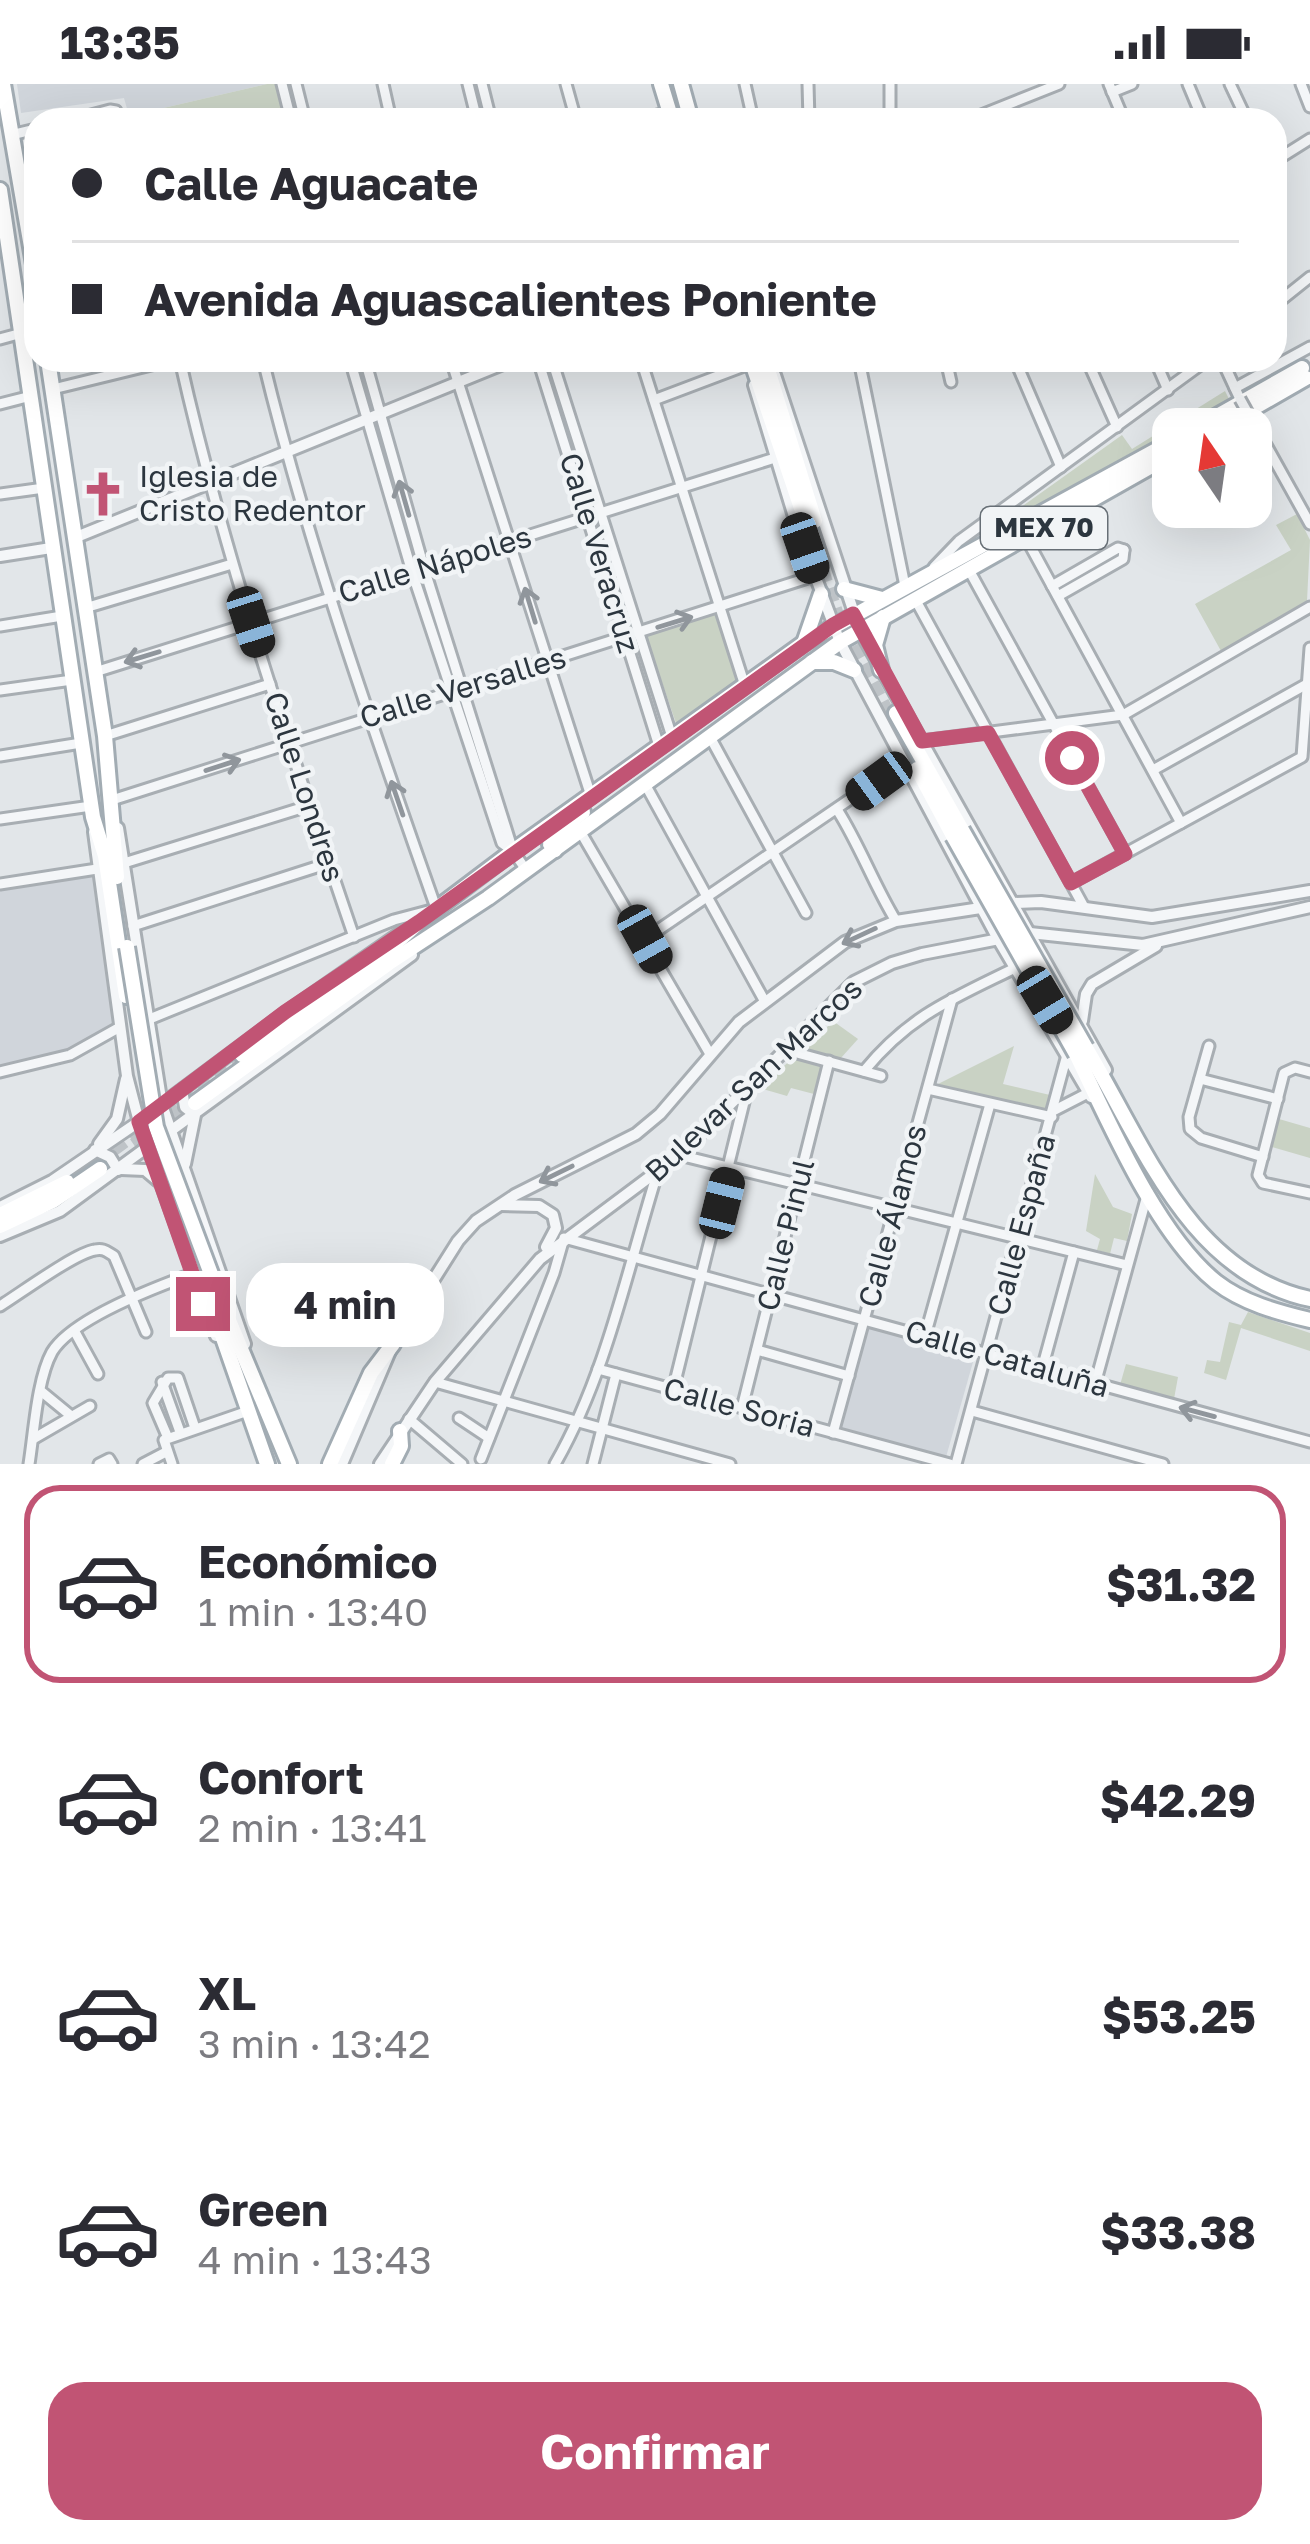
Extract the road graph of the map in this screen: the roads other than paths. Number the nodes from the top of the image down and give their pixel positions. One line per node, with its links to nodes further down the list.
1 (3, 84): 9 (main road)
2 (1059, 84): 7 (street)
3 (1132, 84): 5 (street)
4 (1301, 84): 6 (street)
5 (1111, 88)
6 (1310, 106)
7 (999, 108)
8 (24, 132): 9 (street)
9 (11, 135): 10 (main road)
10 (24, 178)
11 (1, 201): 12 (main road)
12 (7, 275): 13 (main road)
13 (22, 334): 14 (street); 15 (main road)
14 (0, 339)
15 (24, 348)
16 (1307, 362): 49 (main road); 51 (main road)
17 (28, 372): 46 (main road)
18 (50, 372): 43 (main road)
19 (125, 372): 43 (street)
20 (179, 372): 62 (street, Calle Londres)
21 (266, 372): 55 (street)
22 (353, 372): 53 (street)
23 (368, 372): 52 (street)
24 (455, 372): 41 (street)
25 (483, 372): 41 (street)
26 (542, 372): 68 (street, Calle Veracruz)
27 (556, 372): 67 (street, Calle Veracruz)
28 (645, 372): 47 (street)
29 (732, 372): 47 (street)
30 (756, 372): 58 (street)
31 (760, 372): 70 (main road)
32 (766, 372): 82 (street)
33 (863, 372): 84 (street)
34 (949, 372): 42 (street)
35 (1021, 372): 59 (street)
36 (1092, 372): 54 (street)
37 (1160, 372): 44 (street)
38 (1191, 372): 44 (street)
39 (1227, 372): 45 (street)
40 (1286, 372): 45 (main road)
41 (458, 382): 52 (street); 73 (street)
42 (951, 382)
43 (53, 389): 71 (main road)
44 (1168, 389): 54 (street)
45 (1237, 393): 50 (street, bridge)
46 (31, 395): 48 (street); 64 (main road)
47 (654, 400): 63 (street)
48 (0, 404)
49 (1230, 408)
50 (1245, 408)
51 (1245, 408)
52 (380, 413): 53 (street); 77 (street, one-way to 52)
53 (366, 419): 55 (street); 79 (street)
54 (1117, 427): 59 (street)
55 (285, 451): 62 (street); 86 (street)
56 (1152, 452): 80 (main road, MEX 70)
57 (1272, 456): 69 (street)
58 (775, 458): 63 (street, Calle Nápoles); 81 (street)
59 (1061, 466): 80 (street)
60 (1152, 466): 66 (main road, MEX 70)
61 (1152, 475): 66 (main road)
62 (208, 484): 71 (street); 76 (street, Calle Londres)
63 (682, 486): 67 (street, Calle Nápoles); 88 (street)
64 (44, 488): 65 (street); 74 (main road)
65 (0, 494)
66 (1073, 511): 72 (main road, MEX 70)
67 (601, 513): 68 (street, Calle Nápoles); 97 (street, Calle Veracruz)
68 (589, 517): 73 (street, Calle Nápoles); 98 (street, Calle Veracruz)
69 (1310, 524)
70 (812, 527)
71 (74, 538): 87 (main road)
72 (1026, 538): 78 (main road, MEX 70); 83 (street)
73 (511, 542): 77 (street, Calle Nápoles); 102 (street, one-way to 73)
74 (51, 548): 75 (street); 92 (main road)
75 (0, 556)
76 (232, 564): 87 (street); 93 (street, Calle Londres)
77 (424, 568): 79 (street, Calle Nápoles); 111 (street)
78 (969, 570): 84 (main road, MEX 70); 117 (street)
79 (412, 572): 86 (street, Calle Nápoles); 113 (street)
80 (929, 574): 84 (main road, MEX 70)
81 (814, 577): 85 (street); 88 (street, Calle Versalles)
82 (844, 589): 89 (main road); 91 (street)
83 (1055, 591): 83 (street); 115 (street)
84 (910, 593): 89 (main road, MEX 70); 118 (street)
85 (820, 594): 94 (street); 100 (main road)
86 (331, 598): 93 (street, Calle Nápoles); 116 (street)
87 (85, 608): 106 (main road)
88 (720, 608): 97 (street, Calle Versalles, one-way to 88); 110 (street)
89 (883, 608): 91 (main road, MEX 70); 96 (main road, MEX 70); 105 (main road)
90 (1310, 608): 115 (street)
91 (853, 614): 94 (main road, MEX 70); 96 (street)
92 (62, 616): 95 (street); 107 (main road)
93 (251, 622): 106 (street, Calle Nápoles, one-way to 106); 108 (street, Calle Londres)
94 (833, 625): 99 (street); 100 (main road, MEX 70)
95 (0, 626)
96 (860, 631): 99 (main road, MEX 70); 105 (street)
97 (638, 633): 98 (street, Calle Versalles); 122 (street, Calle Veracruz)
98 (625, 638): 102 (street, Calle Versalles); 122 (street, Calle Veracruz)
99 (840, 642): 103 (main road, MEX 70); 104 (street)
100 (804, 643): 110 (main road, MEX 70)
101 (1310, 648): 109 (street)
102 (548, 662): 111 (street, Calle Versalles); 129 (street)
103 (812, 662): 104 (main road); 120 (main road, MEX 70)
104 (854, 670): 126 (street)
105 (881, 670): 121 (street)
106 (94, 671): 119 (main road)
107 (72, 680): 112 (street); 123 (main road)
108 (270, 684): 119 (street); 124 (street, Calle Londres)
109 (1307, 684): 127 (street); 135 (street)
110 (746, 686): 122 (main road, MEX 70)
111 (464, 688): 113 (street, Calle Versalles); 138 (street)
112 (0, 690)
113 (452, 692): 116 (street, Calle Versalles); 138 (street)
114 (893, 715): 177 (main road, bridge)
115 (1123, 715): 117 (street); 127 (street)
116 (369, 718): 124 (street, Calle Versalles); 155 (street, one-way to 116)
117 (1054, 726): 118 (street); 140 (street)
118 (988, 733): 121 (street); 146 (street)
119 (105, 736): 130 (main road)
120 (710, 737): 128 (main road, MEX 70); 139 (street)
121 (922, 741): 145 (street)
122 (665, 742): 129 (main road, MEX 70)
123 (81, 743): 125 (street); 132 (main road)
124 (289, 743): 130 (street, Calle Versalles, one-way to 124); 131 (street, Calle Londres)
125 (0, 755)
126 (904, 764): 133 (street); 148 (street)
127 (1153, 770): 135 (street)
128 (645, 784): 136 (main road, MEX 70); 150 (street)
129 (591, 796): 137 (main road); 138 (main road, MEX 70)
130 (112, 806): 141 (street); 237 (main road, bridge)
131 (308, 806): 141 (street); 142 (street, Calle Londres)
132 (92, 811): 134 (street); 143 (street); 238 (main road, bridge)
133 (838, 811): 139 (street); 157 (street)
134 (0, 819)
135 (1181, 823): 140 (street)
136 (580, 831): 137 (main road, MEX 70); 162 (street)
137 (555, 850): 144 (main road, MEX 70)
138 (514, 851): 144 (street); 155 (main road, MEX 70)
139 (774, 853): 150 (street); 156 (street)
140 (1125, 854): 146 (street)
141 (124, 862): 159 (street)
142 (329, 863): 159 (street); 161 (street, Calle Londres)
143 (97, 869): 147 (street); 172 (street)
144 (526, 870): 195 (main road, MEX 70)
145 (999, 877): 148 (street); 151 (street)
146 (1071, 883): 153 (street)
147 (0, 884)
148 (972, 890): 152 (street)
149 (1310, 891): 153 (street, Bulevar San Marcos)
150 (708, 898): 162 (street); 169 (street)
151 (1013, 903): 152 (street, Bulevar San Marcos); 153 (street, Bulevar San Marcos); 160 (street)
152 (981, 907): 157 (street, Bulevar San Marcos); 163 (street)
153 (1084, 907)
154 (1310, 908): 164 (street)
155 (435, 909): 158 (main road, MEX 70); 161 (street)
156 (806, 913)
157 (896, 921): 169 (street, Bulevar San Marcos, one-way to 169)
158 (419, 922): 178 (main road, MEX 70); 188 (street, MEX 70)
159 (133, 926): 170 (street)
160 (1030, 933): 163 (street, Bulevar San Marcos); 164 (street, Bulevar San Marcos); 166 (street)
161 (354, 937): 170 (street)
162 (645, 939): 179 (street)
163 (998, 939): 165 (street); 175 (street, Bulevar San Marcos)
164 (1164, 942): 171 (street)
165 (1015, 968): 167 (street); 168 (street)
166 (1051, 971): 167 (street); 171 (street)
167 (1027, 986): 177 (street)
168 (952, 999): 181 (street); 187 (street, Calle Álamos)
169 (764, 1000): 179 (street, Bulevar San Marcos)
170 (146, 1020): 174 (street)
171 (1082, 1024): 190 (street)
172 (120, 1027): 176 (street); 182 (street)
173 (1209, 1046): 186 (street)
174 (151, 1047): 176 (street); 194 (street)
175 (786, 1050): 180 (street); 189 (street, Bulevar San Marcos)
176 (123, 1051): 184 (street)
177 (1076, 1052): 190 (main road); 191 (main road); 196 (street, Calle España)
178 (242, 1054)
179 (710, 1054): 211 (street, Bulevar San Marcos, one-way to 211)
180 (829, 1061): 181 (street); 207 (street, Calle Pinul)
181 (864, 1071): 185 (street)
182 (0, 1072)
183 (1310, 1072): 192 (street)
184 (127, 1076): 197 (street); 202 (street)
185 (881, 1076)
186 (1201, 1078): 192 (street); 201 (street)
187 (928, 1089): 193 (street); 213 (street, Calle Álamos)
188 (182, 1090): 194 (street, MEX 70); 195 (street)
189 (747, 1090): 200 (street, Bulevar San Marcos); 203 (street)
190 (1112, 1090): 227 (main road)
191 (1094, 1098): 196 (street); 209 (main road)
192 (1278, 1099): 201 (street)
193 (990, 1103): 196 (street); 214 (street)
194 (162, 1105): 197 (street, MEX 70); 198 (street)
195 (195, 1109): 198 (street, MEX 70); 205 (street)
196 (1053, 1114): 217 (street, Calle España)
197 (139, 1122): 199 (street); 202 (street, MEX 70)
198 (170, 1132): 199 (street, MEX 70); 205 (street)
199 (148, 1147): 204 (street, MEX 70); 208 (street)
200 (680, 1155): 203 (street); 206 (street, Bulevar San Marcos)
201 (1263, 1157): 210 (street)
202 (97, 1160): 204 (street); 212 (main road, MEX 70); 215 (main road, MEX 70)
203 (731, 1168): 207 (street); 223 (street)
204 (118, 1170): 208 (street); 216 (street, MEX 70)
205 (185, 1174): 208 (street); 237 (street)
206 (657, 1174): 218 (street, Bulevar San Marcos); 220 (street)
207 (799, 1185): 213 (street); 225 (street, Calle Pinul)
208 (164, 1189): 224 (street)
209 (1148, 1192): 221 (street); 230 (main road)
210 (1310, 1192)
211 (499, 1204): 222 (street); 234 (street, Bulevar San Marcos)
212 (1, 1207)
213 (897, 1209): 214 (street); 229 (street, Calle Álamos)
214 (957, 1223): 217 (street); 233 (street)
215 (0, 1226)
216 (0, 1236)
217 (1018, 1237): 219 (street); 236 (street, Calle España)
218 (564, 1238): 220 (street, Calle Cataluña); 222 (street, Bulevar San Marcos); 249 (street)
219 (1074, 1252): 221 (street); 240 (street)
220 (633, 1255): 223 (street, Calle Cataluña); 239 (street)
221 (1127, 1265): 246 (street)
222 (530, 1269): 245 (street, Bulevar San Marcos)
223 (704, 1273): 225 (street, Calle Cataluña); 247 (street)
224 (192, 1274): 226 (street); 238 (street)
225 (772, 1292): 229 (street, Calle Cataluña); 235 (street, Calle Pinul)
226 (131, 1296): 228 (street); 231 (street); 232 (street)
227 (1310, 1299)
228 (0, 1306)
229 (865, 1319): 233 (street, Calle Cataluña); 243 (street, Calle Álamos)
230 (1310, 1320)
231 (75, 1332): 241 (street); 248 (street)
232 (146, 1332)
233 (925, 1336): 236 (street, Calle Cataluña)
234 (394, 1344): 275 (main road); 276 (street, Bulevar San Marcos)
235 (757, 1351): 243 (street); 251 (street, Calle Pinul)
236 (988, 1354): 240 (street, Calle Cataluña); 253 (street, Calle España)
237 (250, 1364): 274 (main road)
238 (232, 1366): 252 (main road)
239 (598, 1369): 242 (street, Calle Soria); 256 (street)
240 (1042, 1370): 246 (street, Calle Cataluña)
241 (98, 1374)
242 (616, 1374): 247 (street, Calle Soria); 259 (street)
243 (849, 1376): 261 (street, Calle Álamos)
244 (162, 1382): 258 (street); 260 (street); 262 (street)
245 (435, 1382): 249 (street); 257 (street, Bulevar San Marcos)
246 (1095, 1384): 265 (street, Calle Cataluña, one-way to 246)
247 (674, 1390): 251 (street, Calle Soria)
248 (42, 1392): 254 (street); 264 (street)
249 (502, 1402): 256 (street); 263 (street)
250 (90, 1406): 254 (street)
251 (742, 1408): 261 (street, Calle Soria)
252 (248, 1411): 258 (street); 273 (main road)
253 (972, 1411): 283 (street, Calle España); 284 (street)
254 (70, 1415): 264 (street)
255 (459, 1418): 263 (street)
256 (578, 1424): 259 (street); 280 (street)
257 (404, 1425): 277 (street, Bulevar San Marcos); 278 (main road); 279 (street)
258 (195, 1428): 260 (street)
259 (601, 1430): 281 (street); 282 (street)
260 (180, 1432): 262 (street)
261 (832, 1433): 283 (street, Calle Soria)
262 (168, 1438): 266 (street)
263 (489, 1438): 267 (street)
264 (33, 1439): 268 (street)
265 (1310, 1442)
266 (166, 1452): 271 (street); 272 (street)
267 (481, 1460)
268 (29, 1464)
269 (99, 1464): 270 (street)
270 (112, 1464)
271 (143, 1464)
272 (172, 1464)
273 (267, 1464)
274 (289, 1464)
275 (329, 1464)
276 (342, 1464)
277 (380, 1464)
278 (392, 1464)
279 (462, 1464)
280 (555, 1464)
281 (592, 1464)
282 (730, 1464)
283 (953, 1464)
284 (1163, 1464)

